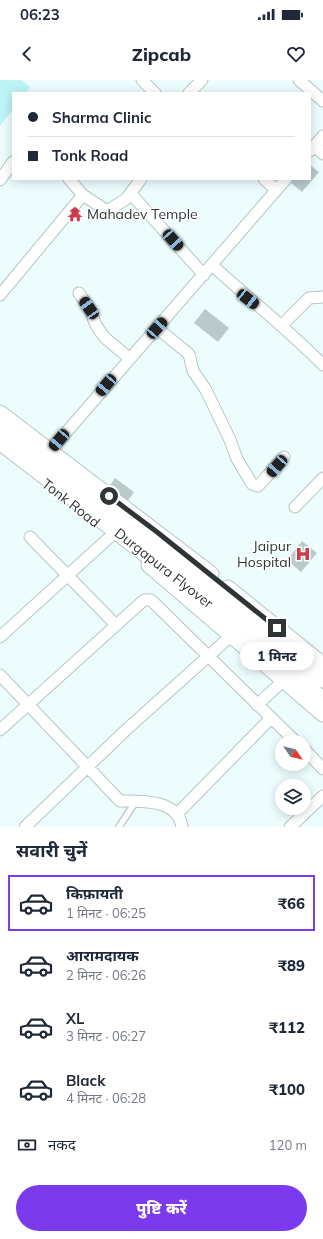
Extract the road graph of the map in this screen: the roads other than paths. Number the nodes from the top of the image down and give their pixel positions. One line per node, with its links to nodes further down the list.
1 (142, 80): 4 (street)
2 (202, 80): 5 (street)
3 (299, 80): 6 (street)
4 (154, 92)
5 (190, 92)
6 (323, 101)
7 (323, 136): 8 (street)
8 (313, 148): 9 (street)
9 (323, 154)
10 (12, 163): 11 (street)
11 (0, 180)
12 (70, 180): 18 (street)
13 (140, 180): 17 (street)
14 (265, 180): 16 (street)
15 (285, 180): 16 (street)
16 (276, 190): 19 (street)
17 (131, 194): 18 (street); 20 (street)
18 (83, 195): 22 (street)
19 (212, 265): 20 (street); 24 (street)
20 (204, 274): 25 (street)
21 (79, 293): 26 (street)
22 (0, 295)
23 (323, 297): 24 (street)
24 (282, 325): 27 (street)
25 (157, 328): 26 (street); 33 (street)
26 (129, 358): 32 (street)
27 (323, 365)
28 (0, 414): 32 (street, Tonk Road)
29 (0, 424): 45 (main road, Durgapura Flyover)
30 (0, 441): 47 (main road, Durgapura Flyover)
31 (0, 449): 36 (street, Tonk Road)
32 (50, 451): 43 (street, Tonk Road)
33 (284, 457)
34 (323, 478): 35 (street)
35 (295, 507)
36 (112, 535): 38 (street); 40 (street, Tonk Road)
37 (30, 537): 38 (street)
38 (68, 575): 39 (street); 41 (street)
39 (116, 625): 42 (street); 48 (street)
40 (232, 636): 42 (street); 46 (street, Tonk Road)
41 (0, 637)
42 (208, 657): 49 (street); 55 (street)
43 (323, 665)
44 (0, 675): 48 (street)
45 (323, 679)
46 (284, 680): 49 (street); 50 (street, Tonk Road)
47 (323, 701)
48 (28, 704): 52 (street); 55 (street)
49 (257, 705): 51 (street)
50 (323, 714)
51 (271, 718): 53 (street); 59 (street)
52 (0, 730)
53 (289, 735)
54 (311, 756): 56 (street)
55 (88, 766): 58 (street); 60 (street)
56 (323, 769)
57 (323, 796): 63 (street)
58 (136, 801): 59 (street); 61 (lane)
59 (177, 814): 62 (street)
60 (25, 827)
61 (119, 827)
62 (182, 827)
63 (290, 827)

